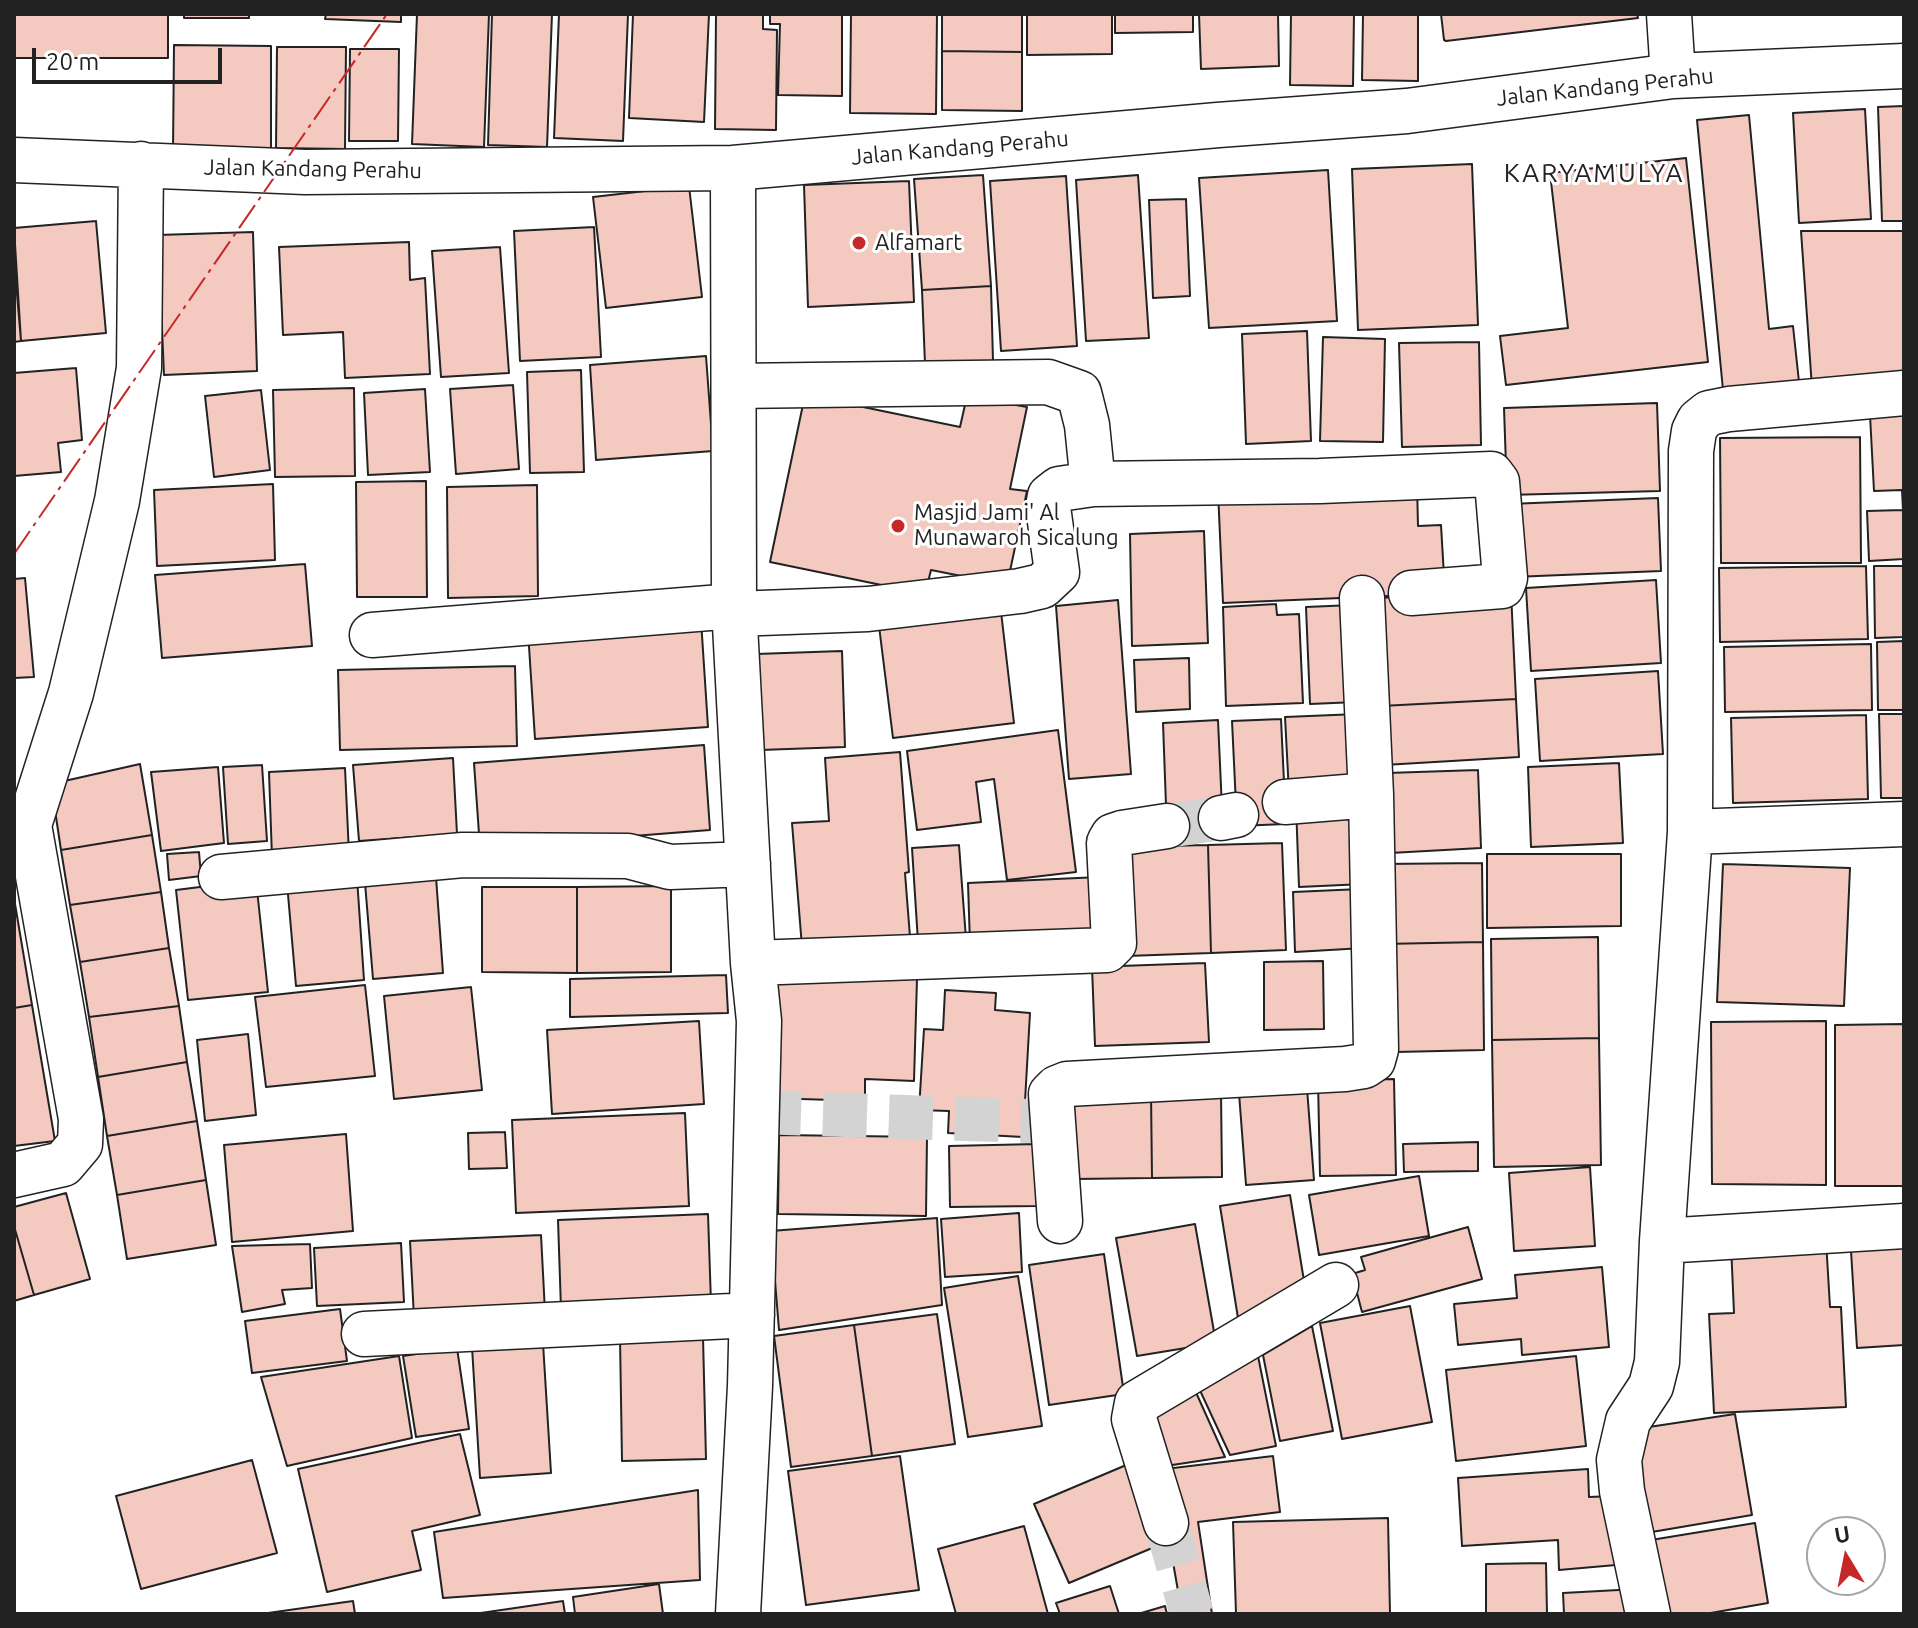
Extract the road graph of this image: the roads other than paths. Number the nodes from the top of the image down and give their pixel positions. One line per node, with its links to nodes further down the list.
1 (1669, 14): 3 (street)
2 (1904, 66): 3 (street, Jalan Kandang Perahu)
3 (1673, 76): 6 (street, Jalan Kandang Perahu)
4 (14, 160): 5 (street, Jalan Kandang Perahu)
5 (141, 164): 6 (street, Jalan Kandang Perahu); 17 (street)
6 (733, 168): 7 (street)
7 (734, 386): 9 (street); 12 (street)
8 (1904, 393): 19 (street)
9 (1093, 484): 10 (street); 12 (street)
10 (1411, 593)
11 (1362, 598): 14 (street)
12 (734, 610): 13 (street); 20 (street)
13 (372, 635)
14 (1371, 795): 15 (street); 24 (street)
15 (1285, 802)
16 (1904, 824): 19 (street)
17 (22, 826): 23 (street)
18 (1167, 826): 22 (street)
19 (1690, 832): 26 (street)
20 (748, 864): 21 (street); 22 (street)
21 (221, 877)
22 (753, 963): 28 (street)
23 (14, 1175)
24 (1060, 1221)
25 (1904, 1226): 26 (street)
26 (1662, 1241): 32 (street)
27 (1336, 1285): 30 (street)
28 (752, 1315): 29 (street); 31 (street)
29 (364, 1334)
30 (1166, 1523)
31 (738, 1614)
32 (1648, 1614)

